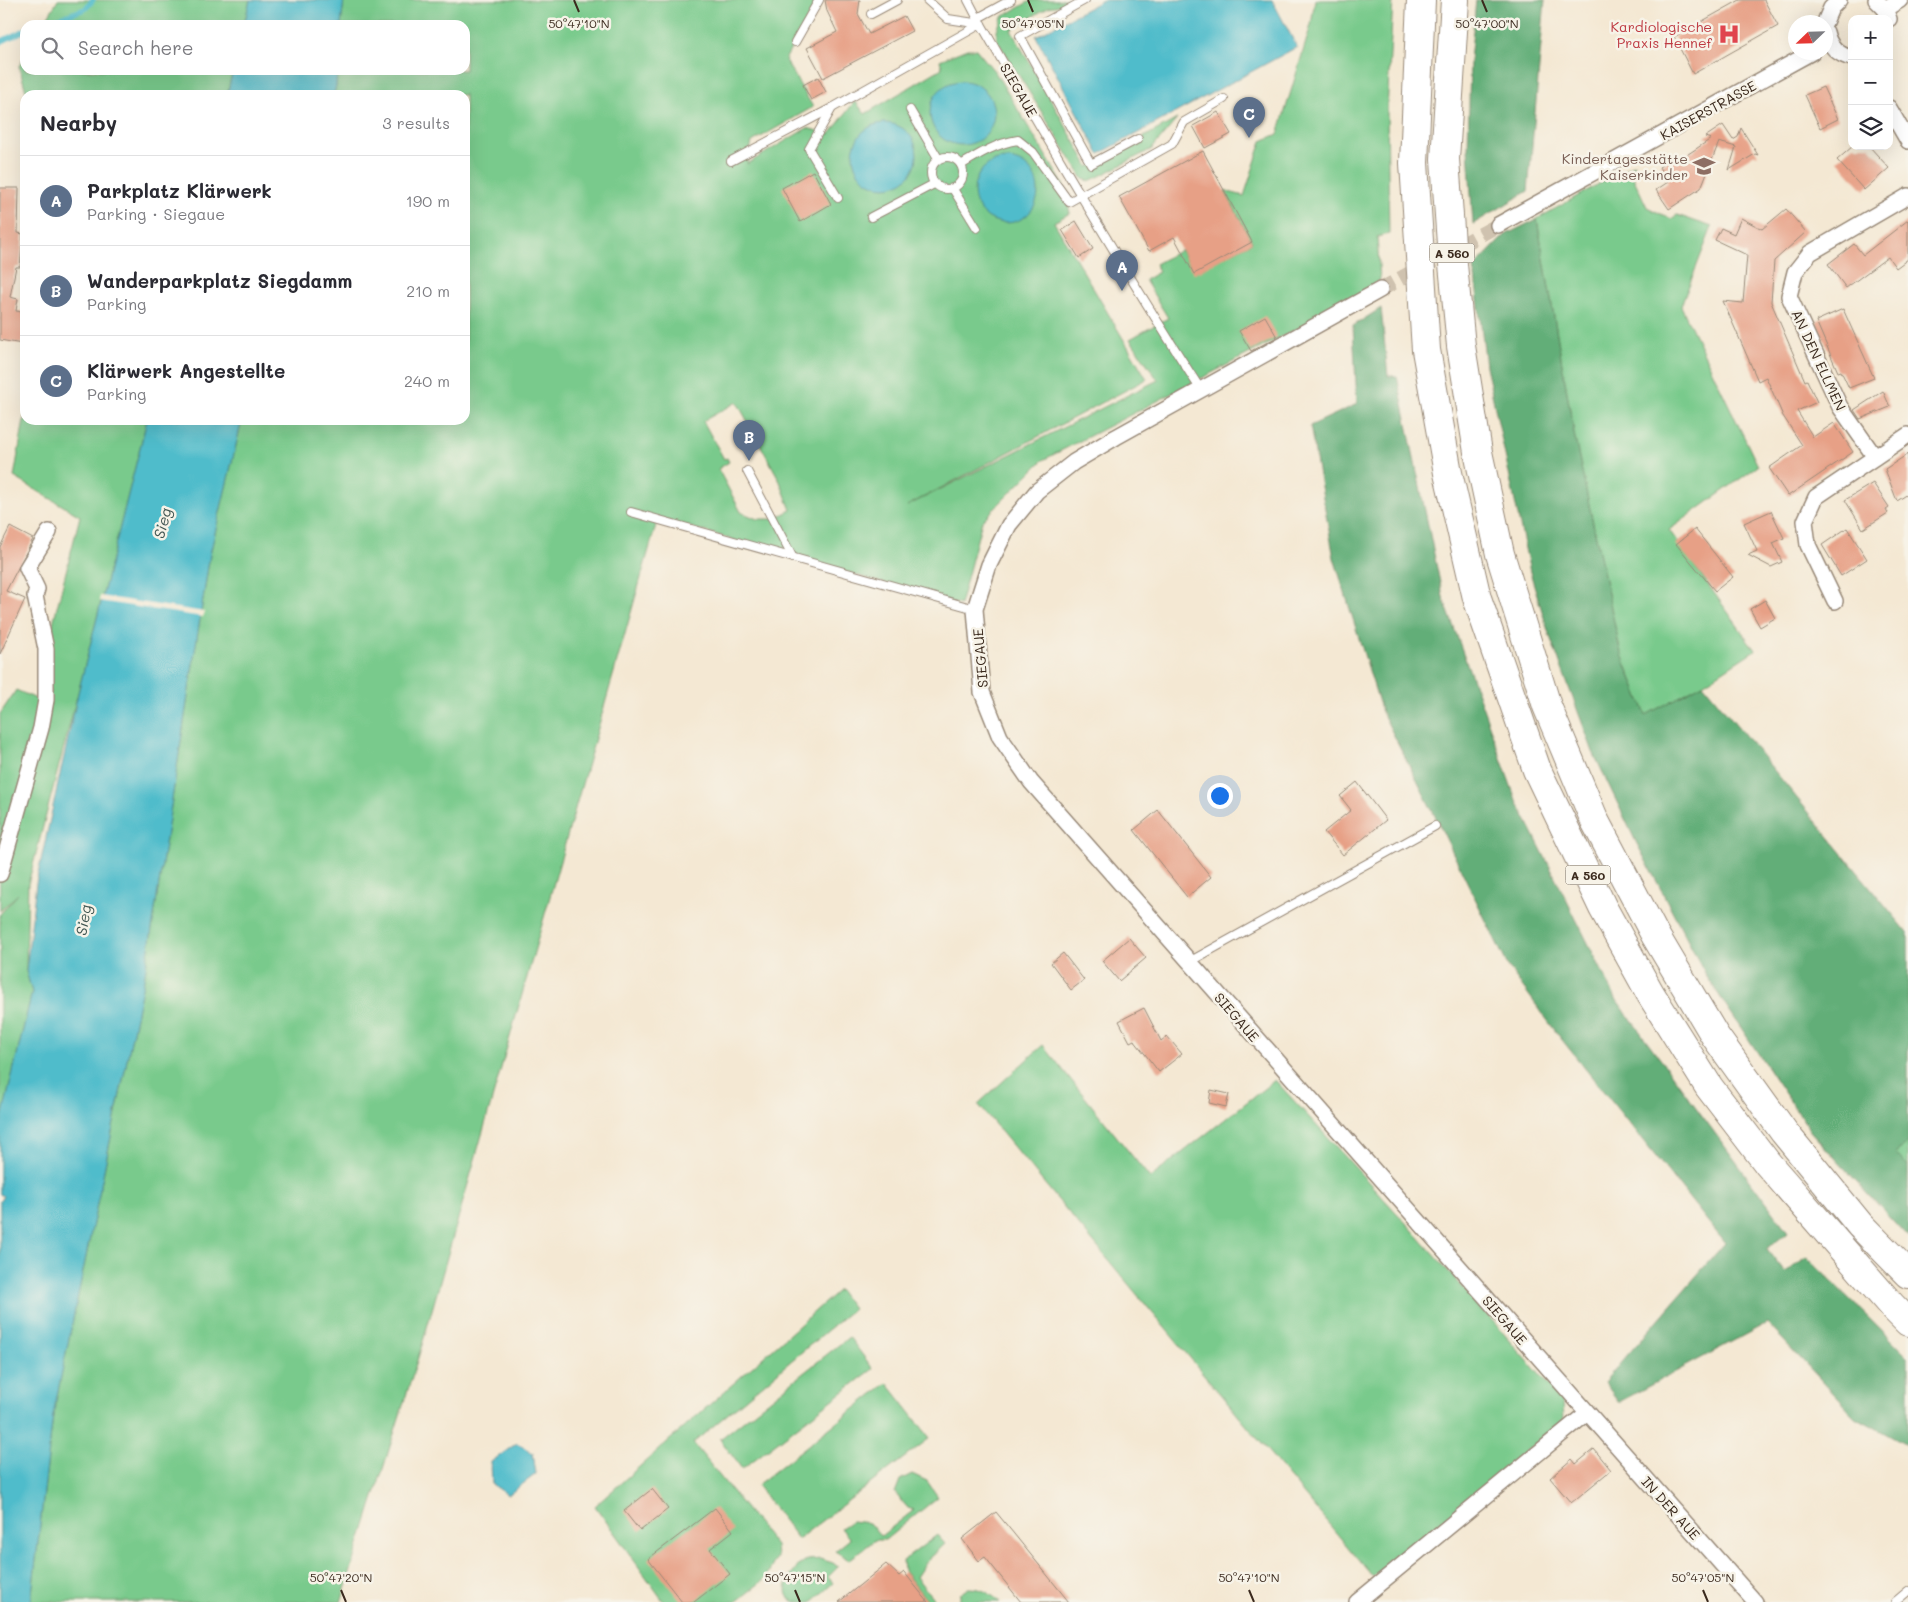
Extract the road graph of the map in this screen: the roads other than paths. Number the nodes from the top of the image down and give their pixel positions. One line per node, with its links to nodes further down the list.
1 (818, 0): 15 (lane)
2 (897, 0): 12 (lane)
3 (927, 0): 14 (lane)
4 (968, 0): 14 (lane, SIEGAUE)
5 (1011, 0): 14 (lane)
6 (1084, 0): 23 (lane)
7 (1421, 0): 50 (highway, A 560)
8 (1455, 0): 49 (highway, A 560)
9 (1839, 0): 13 (street)
10 (1900, 0): 11 (street)
11 (1885, 12)
12 (871, 14)
13 (1828, 15)
14 (980, 21): 20 (lane); 30 (lane, SIEGAUE)
15 (795, 42)
16 (1833, 46): 17 (street)
17 (1848, 57)
18 (1797, 60): 34 (street, KAISERSTRASSE)
19 (1224, 99): 30 (lane)
20 (832, 108): 26 (lane); 32 (lane)
21 (910, 110): 25 (lane)
22 (1893, 115): 24 (street)
23 (1138, 139)
24 (1908, 141)
25 (938, 158): 27 (lane); 28 (lane)
26 (731, 161)
27 (961, 165): 29 (lane); 30 (lane)
28 (934, 184): 29 (lane); 33 (lane)
29 (953, 189): 35 (lane)
30 (1080, 195): 37 (lane, SIEGAUE)
31 (1908, 196): 39 (street, AN DEN ELLMEN)
32 (838, 198)
33 (872, 217)
34 (1498, 225)
35 (978, 228)
36 (1380, 290): 37 (street, SIEGAUE)
37 (1201, 390): 45 (street, SIEGAUE)
38 (1908, 435): 39 (street)
39 (1876, 457): 44 (street)
40 (748, 470): 43 (lane)
41 (632, 512): 43 (lane)
42 (49, 532): 47 (street)
43 (793, 558): 45 (lane)
44 (1835, 601)
45 (975, 609): 48 (street, SIEGAUE)
46 (1436, 826): 48 (lane)
47 (0, 874)
48 (1189, 962): 51 (street, SIEGAUE)
49 (1908, 1274)
50 (1908, 1322)
51 (1587, 1413): 53 (street); 54 (street, IN DER AUE)
52 (1908, 1591): 55 (lane)
53 (1357, 1602)
54 (1755, 1602)
55 (1895, 1602)

